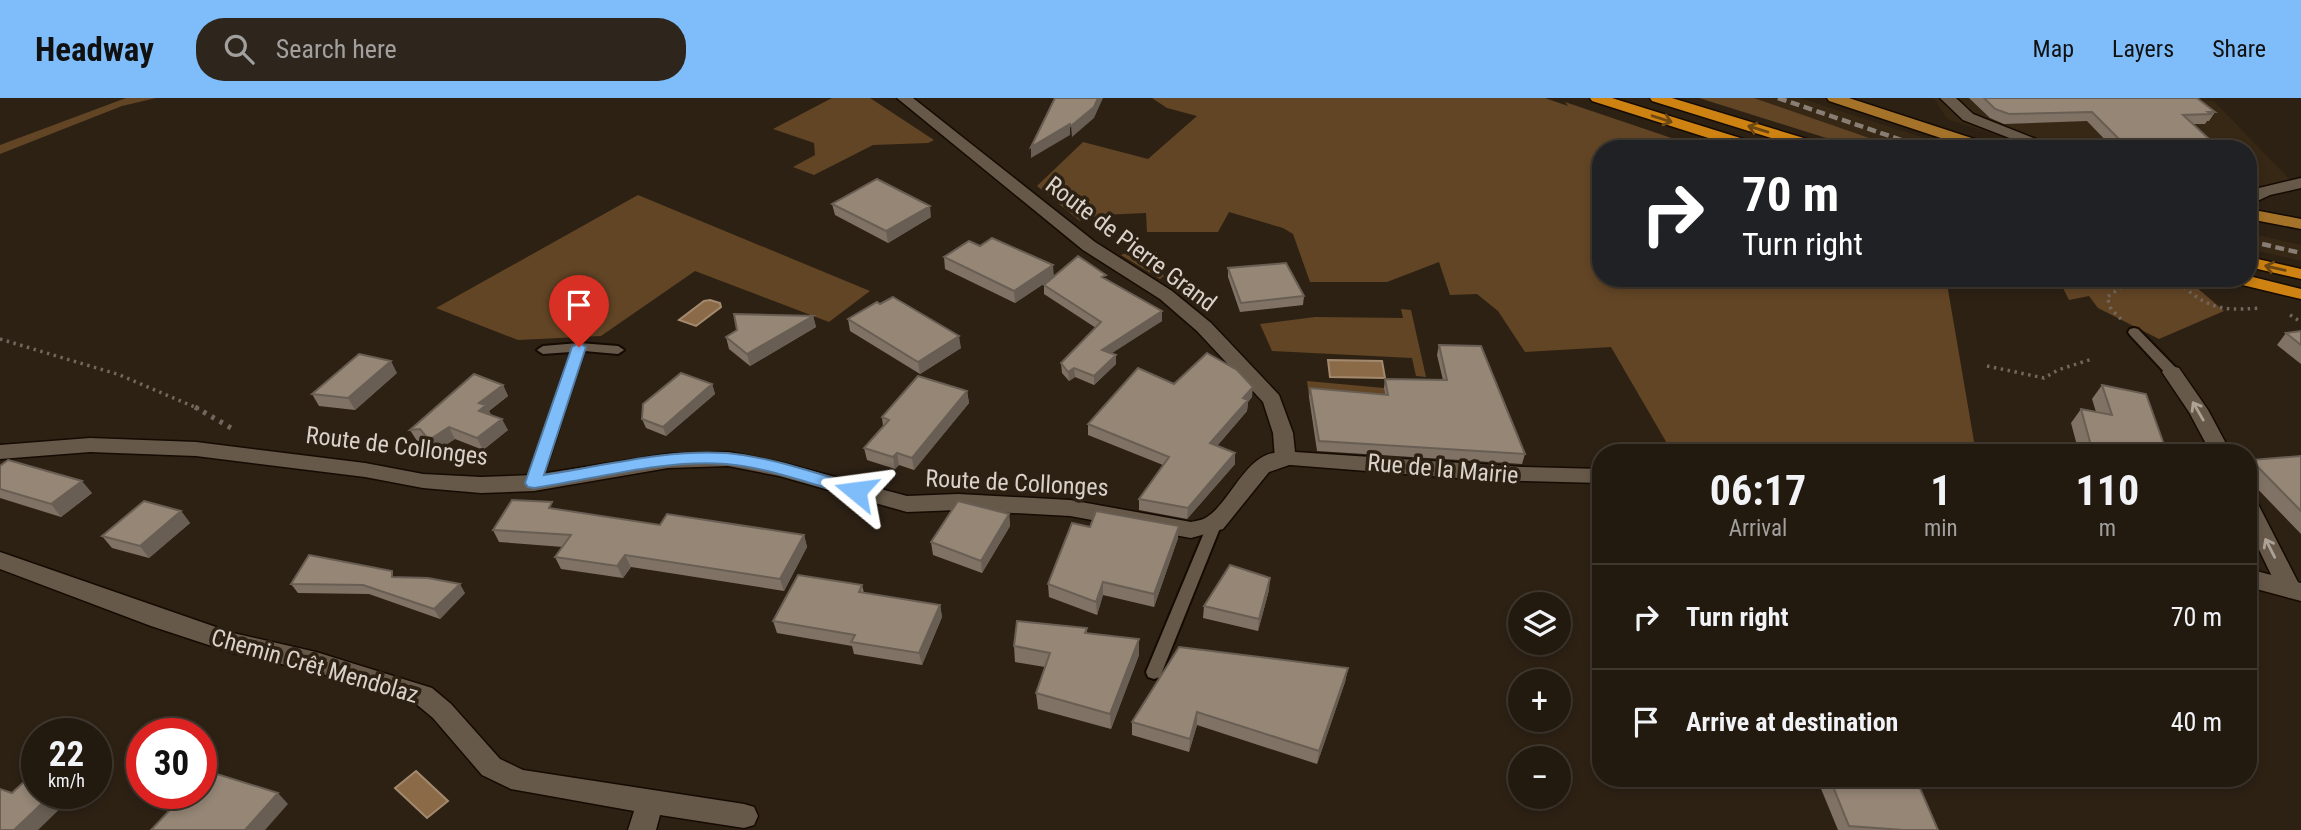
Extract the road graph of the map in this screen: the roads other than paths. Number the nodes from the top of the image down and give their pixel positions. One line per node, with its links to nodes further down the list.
1 (904, 98): 26 (street, Route de Pierre Grand)
2 (1598, 98): 6 (highway, one-way to 6)
3 (1657, 98): 7 (highway, one-way to 3)
4 (1834, 98): 8 (main road)
5 (1947, 98): 9 (street)
6 (1731, 140)
7 (1795, 140)
8 (1962, 140)
9 (2029, 140)
10 (2301, 183): 11 (street)
11 (2257, 196)
12 (2257, 215): 13 (main road)
13 (2301, 223)
14 (2257, 264): 15 (highway, one-way to 14)
15 (2301, 274)
16 (2257, 283): 17 (highway)
17 (2301, 294)
18 (2134, 332): 22 (lane)
19 (579, 347): 20 (lane); 21 (lane); 29 (lane)
20 (543, 350)
21 (618, 350)
22 (2172, 372): 23 (street, one-way to 22)
23 (2216, 444)
24 (39, 448): 25 (street, Route de Collonges); 27 (street); 29 (street, Route de Collonges)
25 (0, 452)
26 (1285, 459): 28 (street, Rue de la Mairie); 31 (street)
27 (0, 468)
28 (1592, 476)
29 (534, 483): 31 (street, Route de Collonges)
30 (2257, 522): 34 (street, one-way to 30)
31 (1208, 526): 35 (lane)
32 (0, 560): 36 (street, Chemin Crêt Mendolaz)
33 (2257, 580): 34 (street)
34 (2296, 590)
35 (1154, 673)
36 (650, 802): 37 (street, Chemin Crêt Mendolaz); 38 (street)
37 (744, 816)
38 (642, 830)

